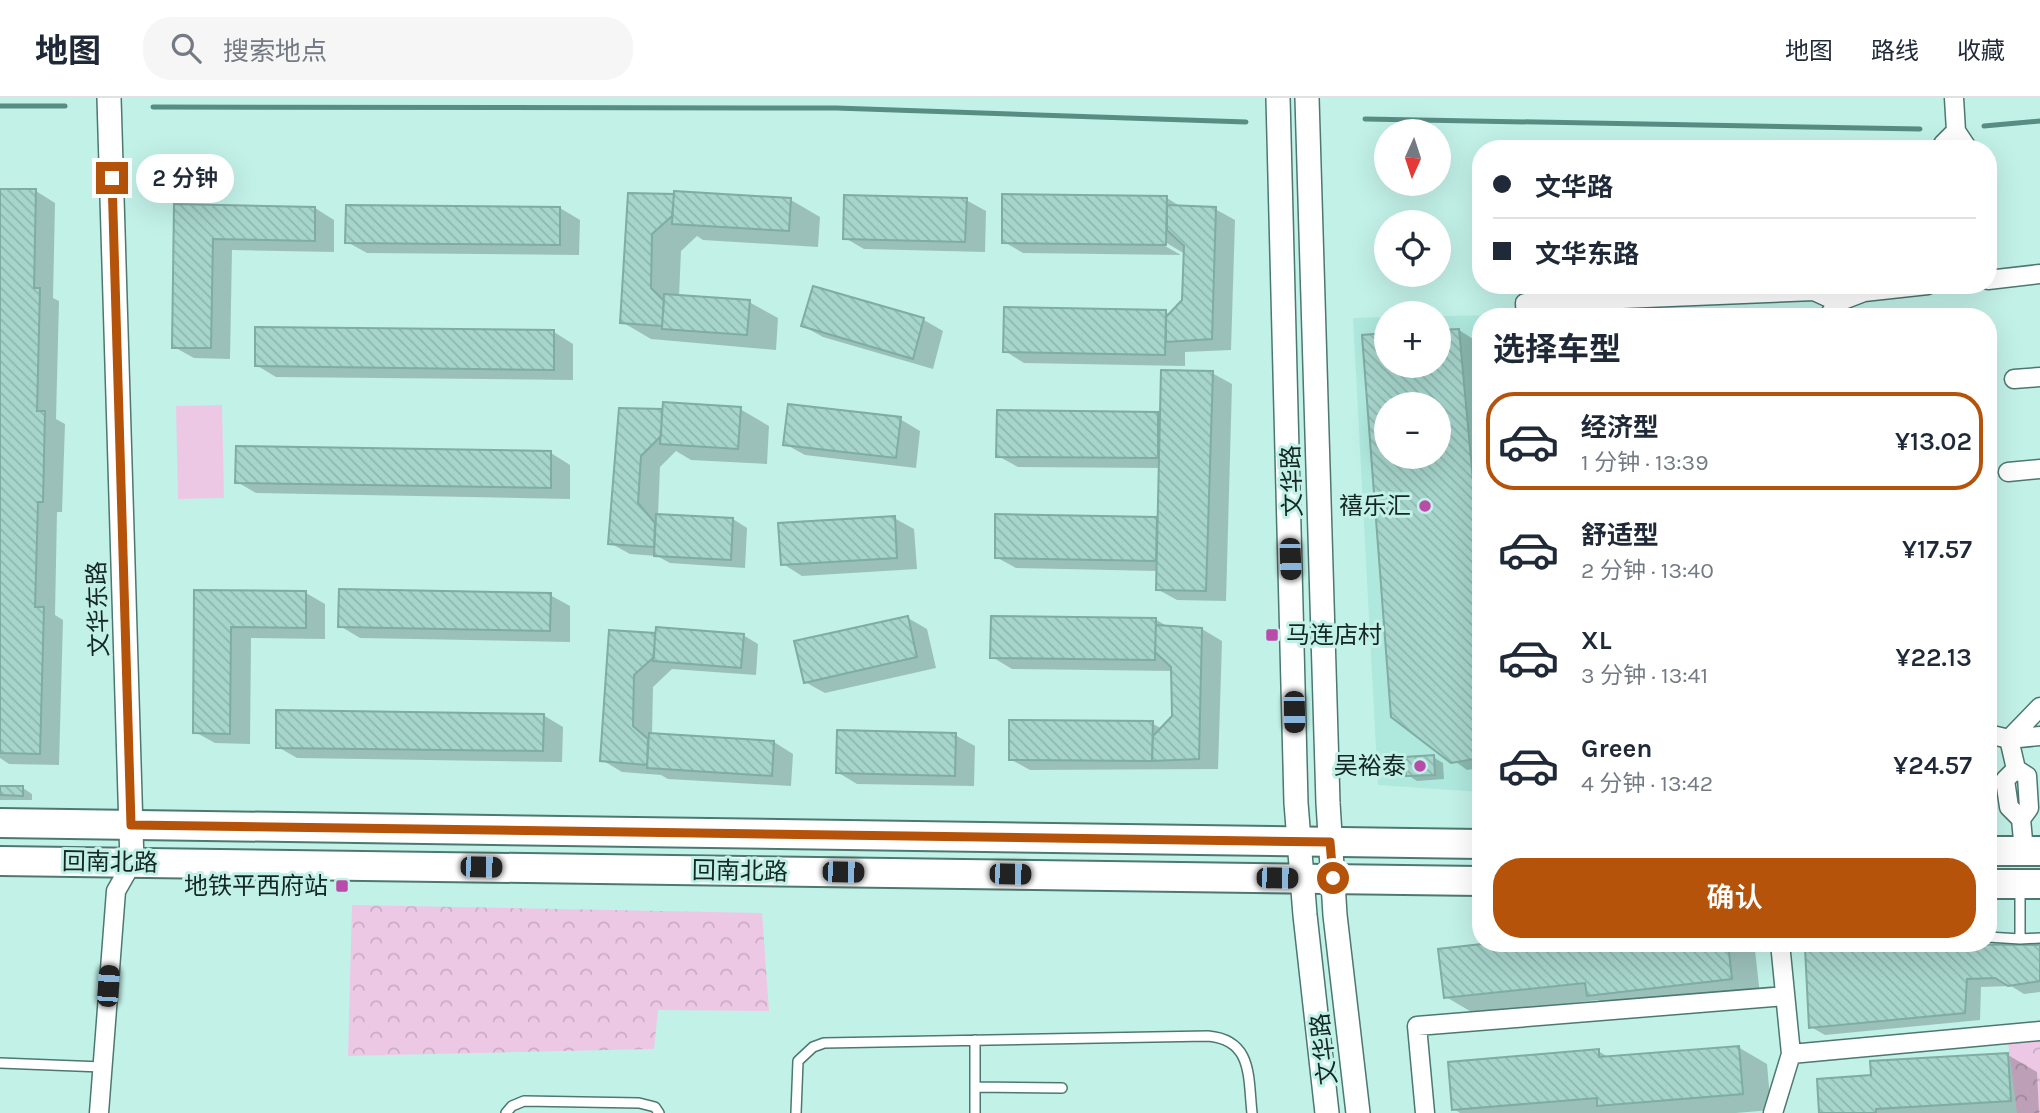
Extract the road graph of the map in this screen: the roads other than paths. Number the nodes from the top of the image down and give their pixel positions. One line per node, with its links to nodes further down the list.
1 (109, 98): 25 (street, 文华东路)
2 (1278, 98): 26 (street, 文华路)
3 (1307, 98): 27 (street, 文华路)
4 (1954, 98): 5 (street)
5 (1956, 131): 6 (street); 7 (street)
6 (1947, 140)
7 (1962, 140)
8 (2040, 274): 9 (street)
9 (1997, 279)
10 (1761, 294): 13 (street)
11 (1816, 294): 14 (street)
12 (1860, 294): 15 (street)
13 (1525, 308)
14 (1832, 308)
15 (1835, 308)
16 (2040, 377): 17 (street)
17 (2014, 379)
18 (2040, 469): 19 (street)
19 (2008, 472)
20 (2040, 707): 23 (street)
21 (1997, 736): 23 (street)
22 (2040, 736): 23 (street)
23 (2009, 739): 30 (street)
24 (0, 823): 25 (main road, 回南北路)
25 (131, 825): 26 (main road, 回南北路); 32 (street, 文华东路)
26 (1299, 842): 27 (main road, 回南北路); 33 (street, 文华路)
27 (1330, 842): 28 (main road, 回南北路); 34 (street, 文华路)
28 (1472, 845)
29 (1997, 851): 30 (main road)
30 (2032, 851)
31 (0, 861): 32 (main road, 回南北路)
32 (132, 863): 33 (main road, 回南北路); 47 (street, 文华东路)
33 (1302, 878): 34 (main road, 回南北路); 56 (street, 文华路)
34 (1333, 878): 35 (main road, 回南北路); 57 (street, 文华路)
35 (1472, 881)
36 (1997, 884): 37 (main road)
37 (2030, 884): 40 (lane)
38 (1997, 938): 40 (lane)
39 (2040, 938): 40 (lane)
40 (2020, 939)
41 (1781, 952): 42 (street)
42 (1785, 996): 45 (street); 58 (street)
43 (2040, 1031): 45 (street)
44 (975, 1040): 48 (lane); 53 (lane); 55 (lane)
45 (1791, 1054): 59 (street)
46 (0, 1063): 47 (lane)
47 (103, 1067): 50 (street, 文华东路)
48 (975, 1087): 49 (lane); 54 (lane)
49 (1062, 1088)
50 (99, 1113)
51 (506, 1113): 52 (lane)
52 (659, 1113)
53 (796, 1113)
54 (975, 1113)
55 (1252, 1113)
56 (1327, 1113)
57 (1358, 1113)
58 (1425, 1113)
59 (1773, 1113)

